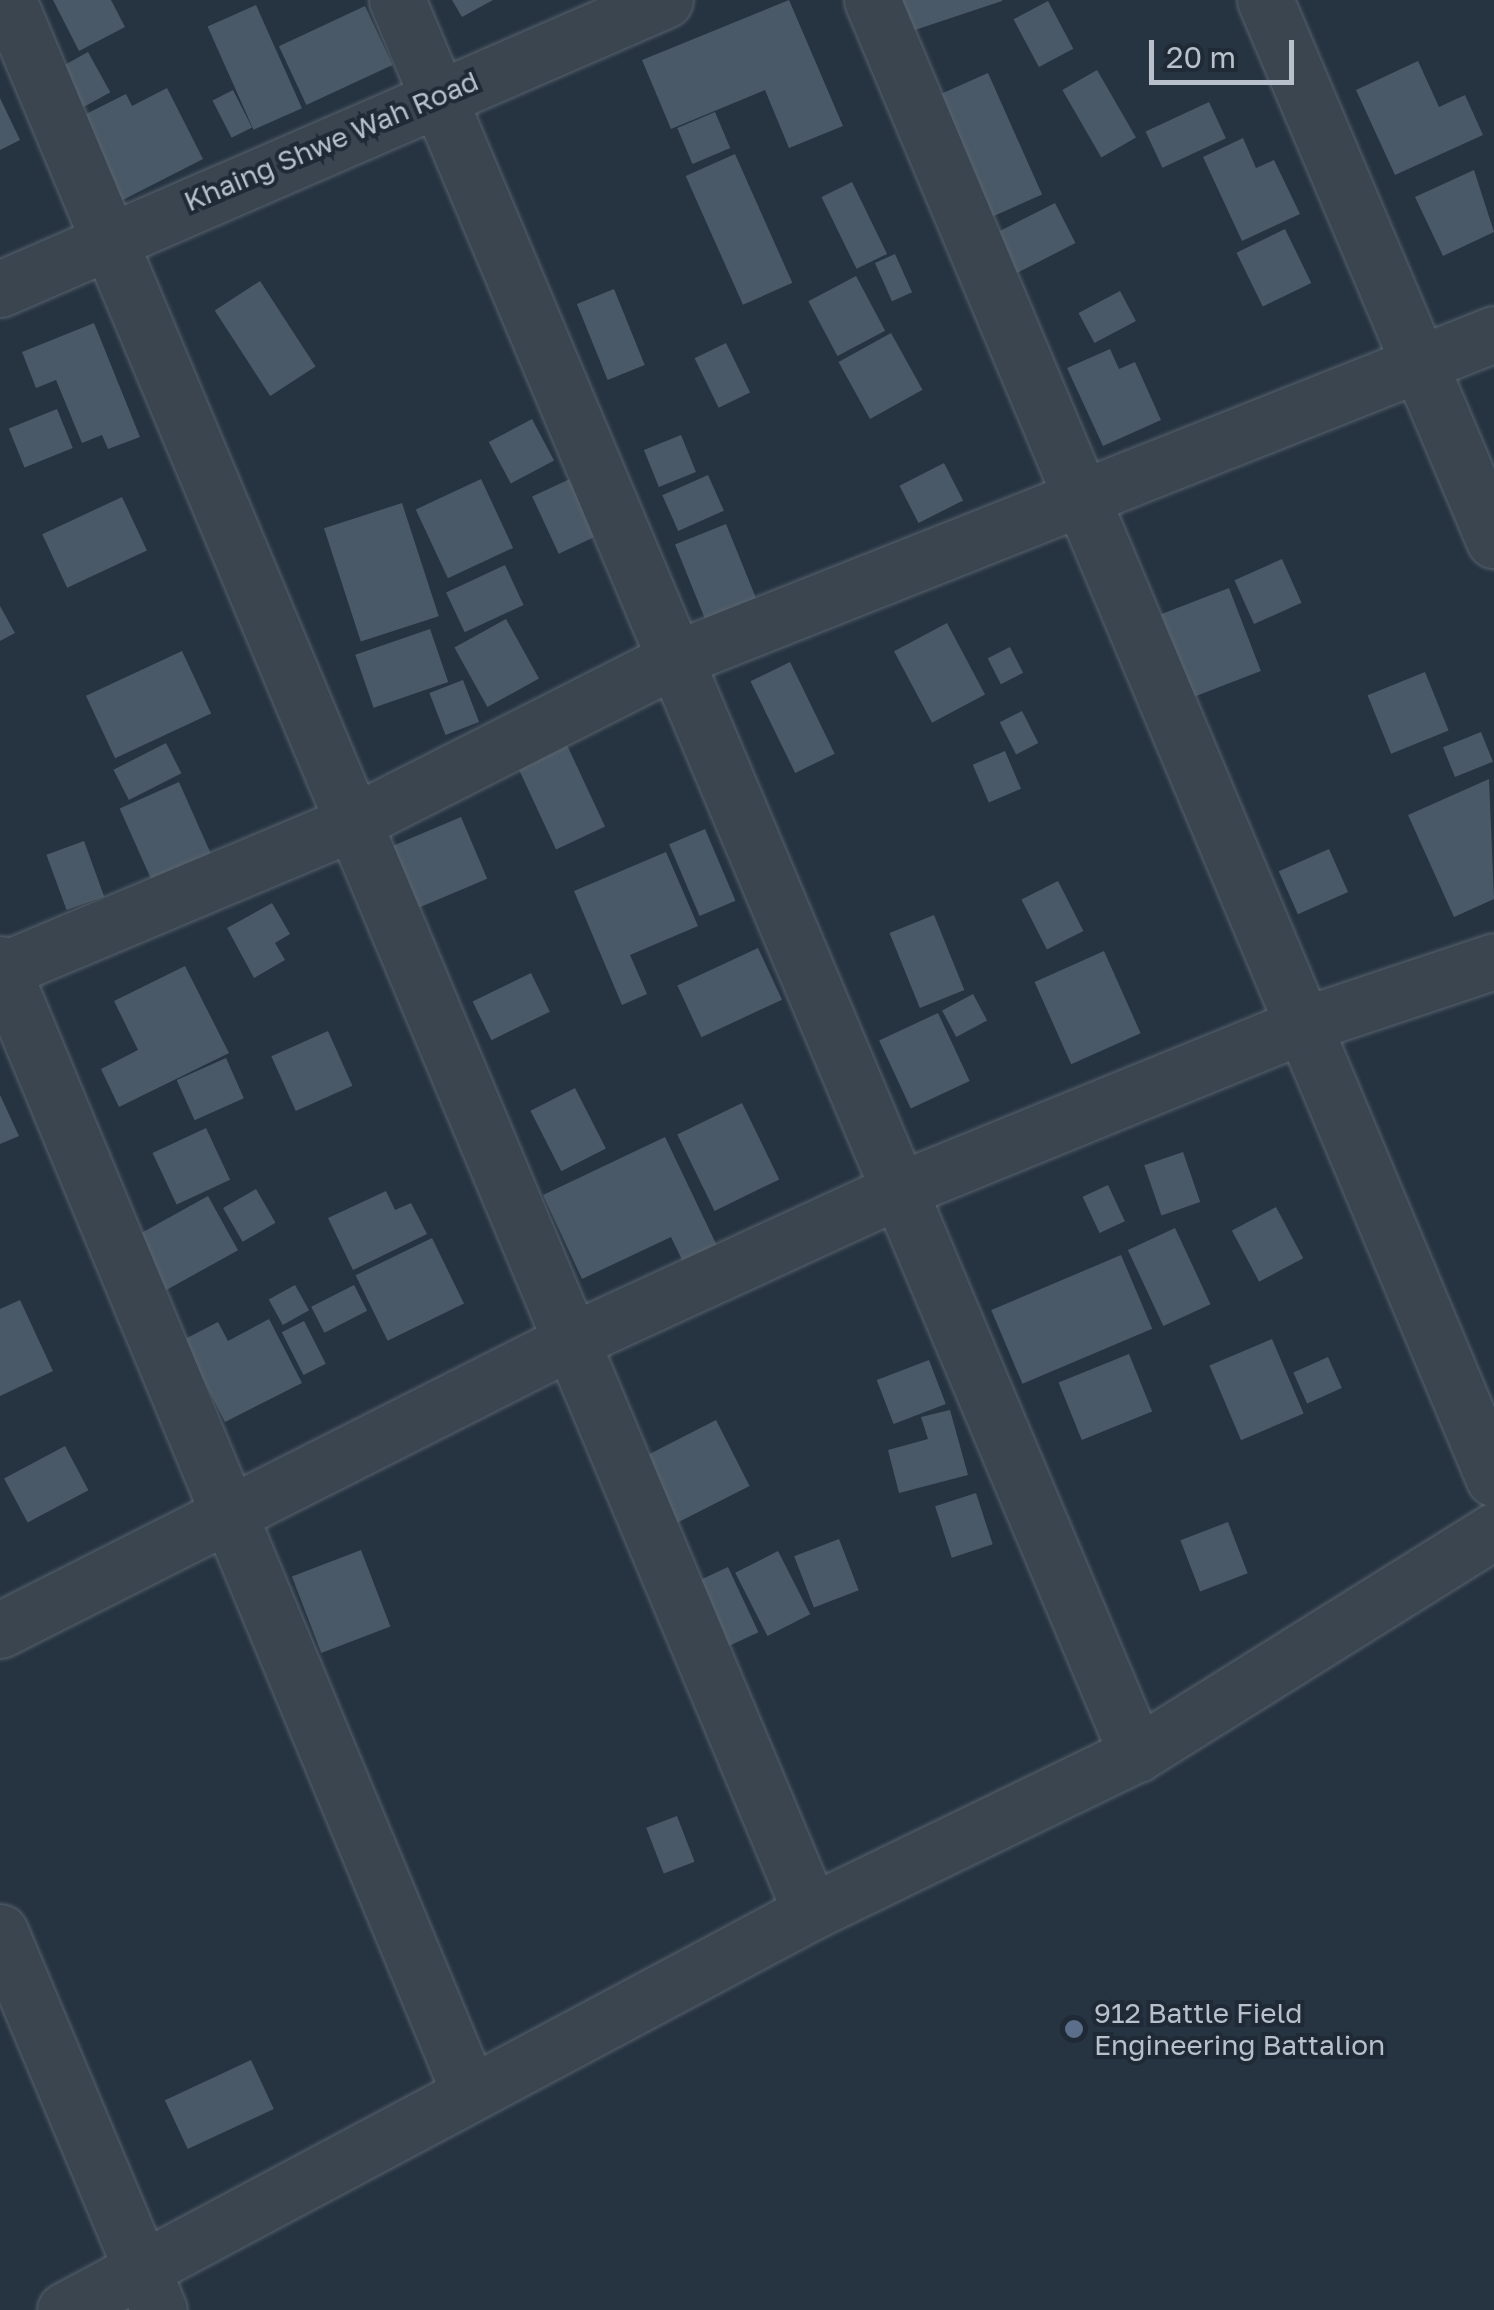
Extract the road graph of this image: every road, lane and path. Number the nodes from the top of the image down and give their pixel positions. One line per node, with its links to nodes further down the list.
1 (8, 0): 7 (street)
2 (397, 0): 6 (street)
3 (665, 0): 6 (street, Khaing Shwe Wah Road)
4 (872, 0): 11 (street)
5 (1265, 0): 10 (street)
6 (437, 95): 7 (street, Khaing Shwe Wah Road); 13 (street)
7 (108, 238): 8 (street, Khaing Shwe Wah Road); 14 (street)
8 (0, 289)
9 (1494, 334): 10 (street)
10 (1420, 366): 11 (street); 12 (street)
11 (1083, 502): 13 (street); 17 (street)
12 (1494, 540)
13 (675, 660): 14 (street); 18 (street)
14 (354, 822): 16 (street); 19 (street)
15 (1494, 961): 17 (street)
16 (1, 968): 21 (street)
17 (1303, 1025): 18 (street); 20 (street)
18 (899, 1190): 19 (street); 24 (street)
19 (571, 1341): 21 (street); 25 (street)
20 (1494, 1479)
21 (228, 1512): 23 (street); 27 (street)
22 (1494, 1531): 24 (street)
23 (0, 1630)
24 (1137, 1754): 25 (street)
25 (812, 1912): 27 (street)
26 (0, 1932): 28 (street)
27 (469, 2091): 28 (street)
28 (149, 2287): 29 (street)
29 (65, 2310)

